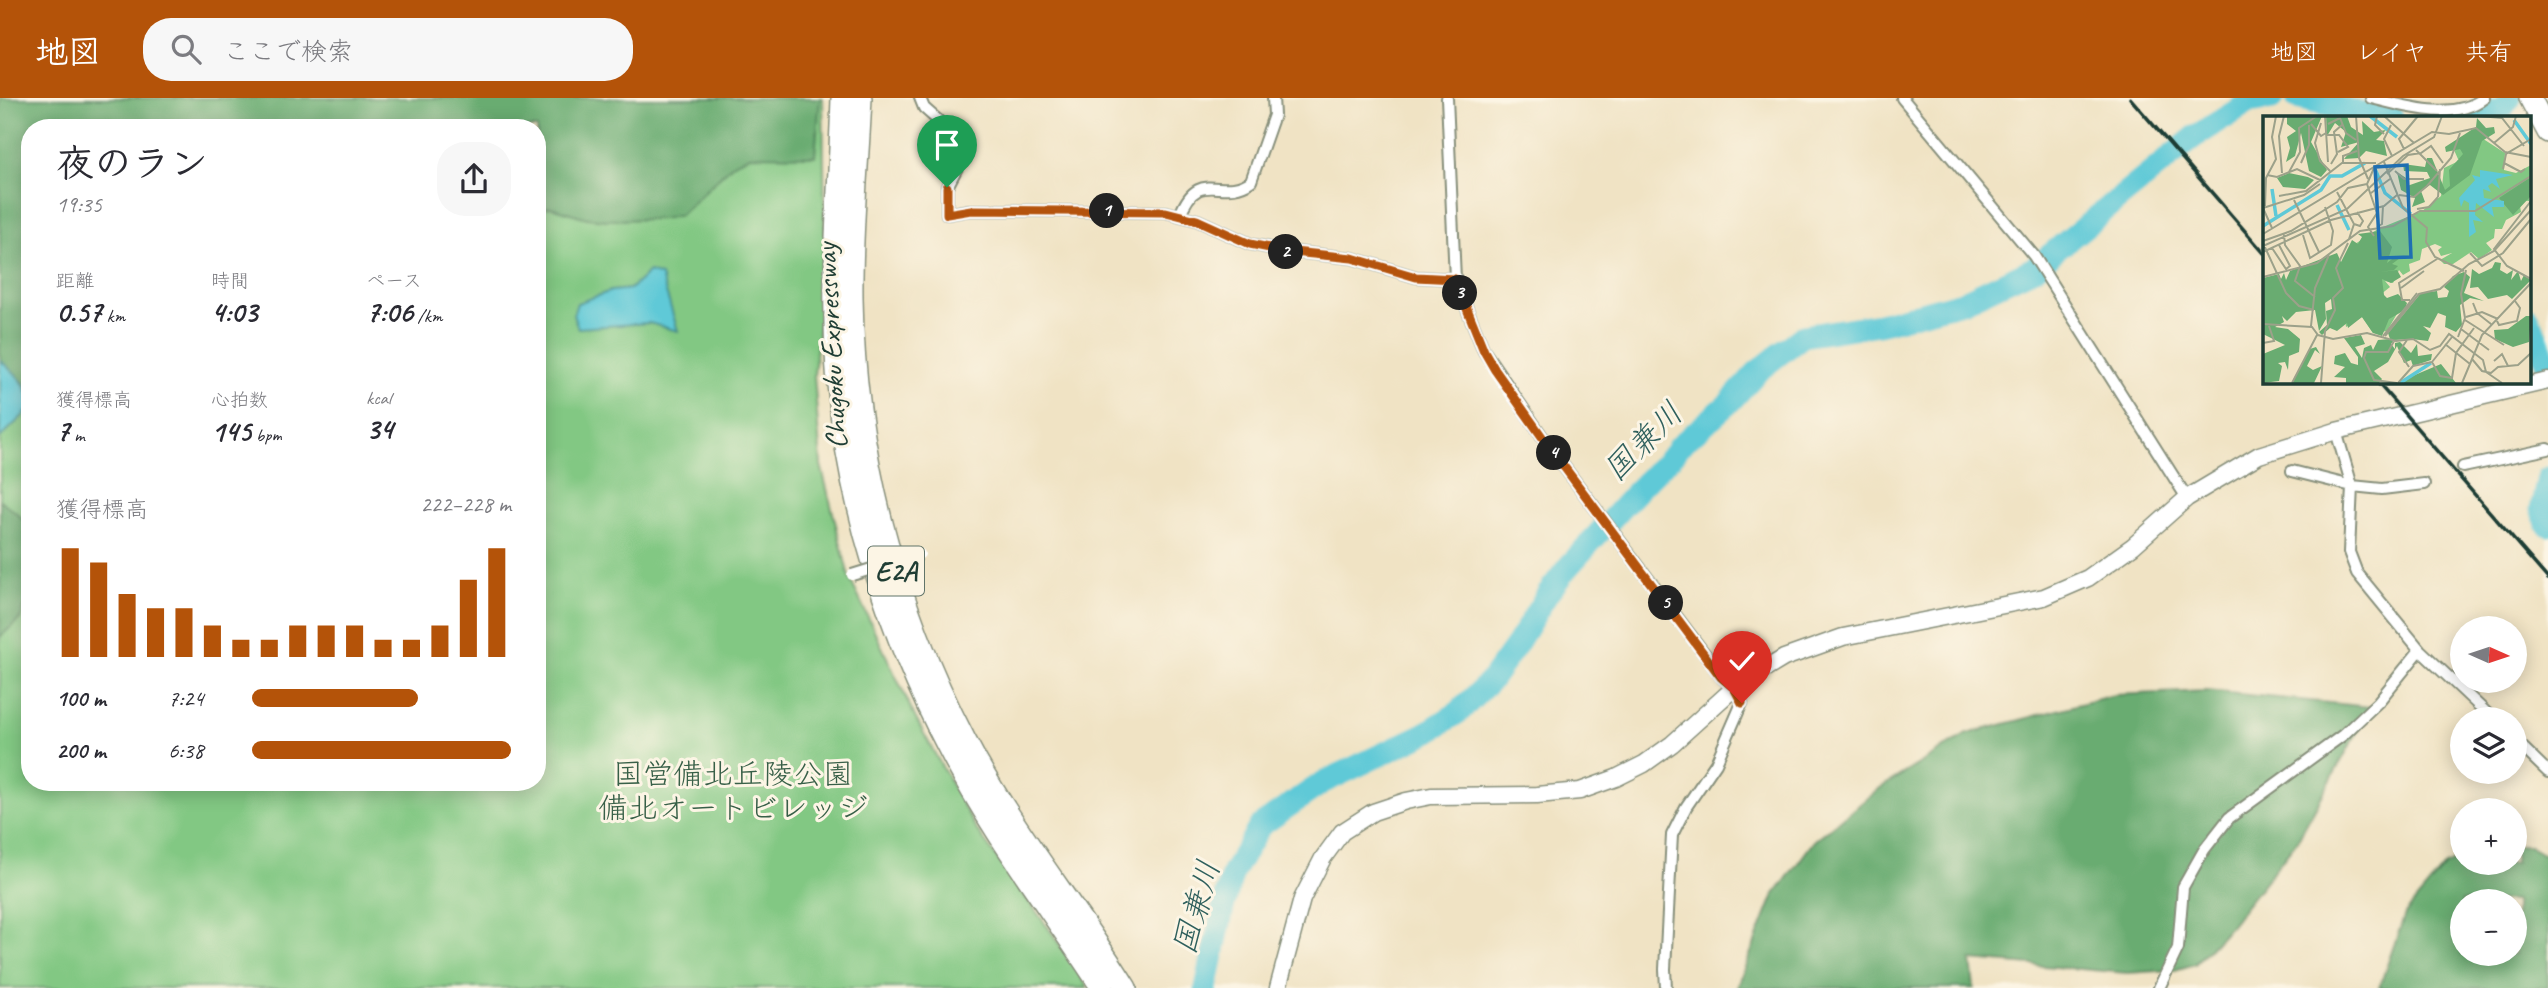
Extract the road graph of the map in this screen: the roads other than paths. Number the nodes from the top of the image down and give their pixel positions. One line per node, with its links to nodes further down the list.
1 (842, 98): 28 (highway, Chugoku Expressway / E2A)
2 (861, 98): 29 (highway, Chugoku Expressway / E2A)
3 (920, 98): 11 (street)
4 (1273, 98): 11 (street)
5 (1447, 98): 12 (street)
6 (1902, 98): 20 (street)
7 (2371, 98): 8 (street)
8 (2483, 98)
9 (2530, 98): 10 (highway)
10 (2548, 132)
11 (1180, 215): 12 (street)
12 (1455, 279): 24 (street)
13 (2544, 382): 14 (street)
14 (2336, 431): 19 (street); 20 (street)
15 (2548, 449): 16 (street)
16 (2463, 467)
17 (2292, 471): 19 (street)
18 (2424, 484): 19 (street)
19 (2352, 486): 23 (street)
20 (2187, 498): 24 (street)
21 (919, 554): 22 (street, bridge)
22 (852, 575)
23 (2420, 650): 25 (street); 32 (street)
24 (1734, 688): 30 (street); 31 (street)
25 (2480, 707)
26 (2527, 752): 27 (street)
27 (2548, 772)
28 (1102, 988)
29 (1126, 988)
30 (1278, 988)
31 (1666, 988)
32 (2159, 988)

